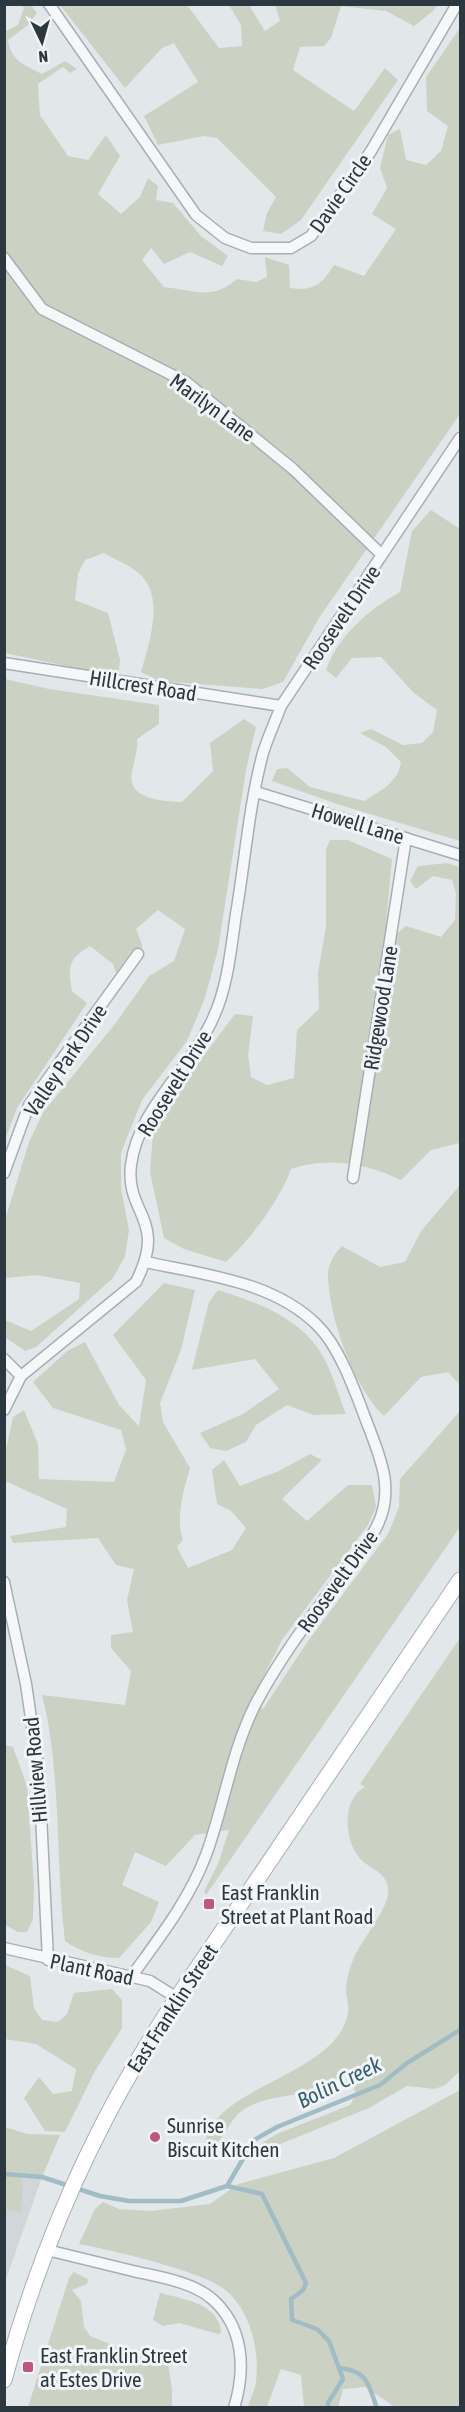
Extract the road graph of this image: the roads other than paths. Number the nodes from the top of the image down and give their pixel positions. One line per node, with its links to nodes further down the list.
1 (49, 4): 2 (street, Davie Circle)
2 (457, 4)
3 (4, 258): 5 (street, Marilyn Lane)
4 (460, 438): 5 (street, Roosevelt Drive)
5 (382, 555): 7 (street, Roosevelt Drive)
6 (4, 663): 7 (street, Hillcrest Road)
7 (281, 706): 8 (street, Roosevelt Drive)
8 (256, 792): 9 (street, Howell Lane); 14 (street, Roosevelt Drive)
9 (406, 838): 10 (street, Howell Lane); 13 (street, Ridgewood Lane)
10 (460, 855)
11 (138, 954): 12 (street, Valley Park Drive)
12 (4, 1173)
13 (353, 1178)
14 (146, 1262): 16 (street); 22 (street, Roosevelt Drive)
15 (4, 1359): 16 (street)
16 (21, 1376): 17 (street)
17 (4, 1410)
18 (460, 1580): 23 (main road, East Franklin Street)
19 (4, 1582): 21 (street, Hillview Road)
20 (4, 1948): 21 (street, Plant Road)
21 (48, 1960): 22 (street, Plant Road)
22 (131, 1977): 23 (street, Plant Road)
23 (177, 1998): 24 (main road, East Franklin Street)
24 (47, 2250): 25 (main road, East Franklin Street); 26 (street)
25 (4, 2380)
26 (234, 2408)

